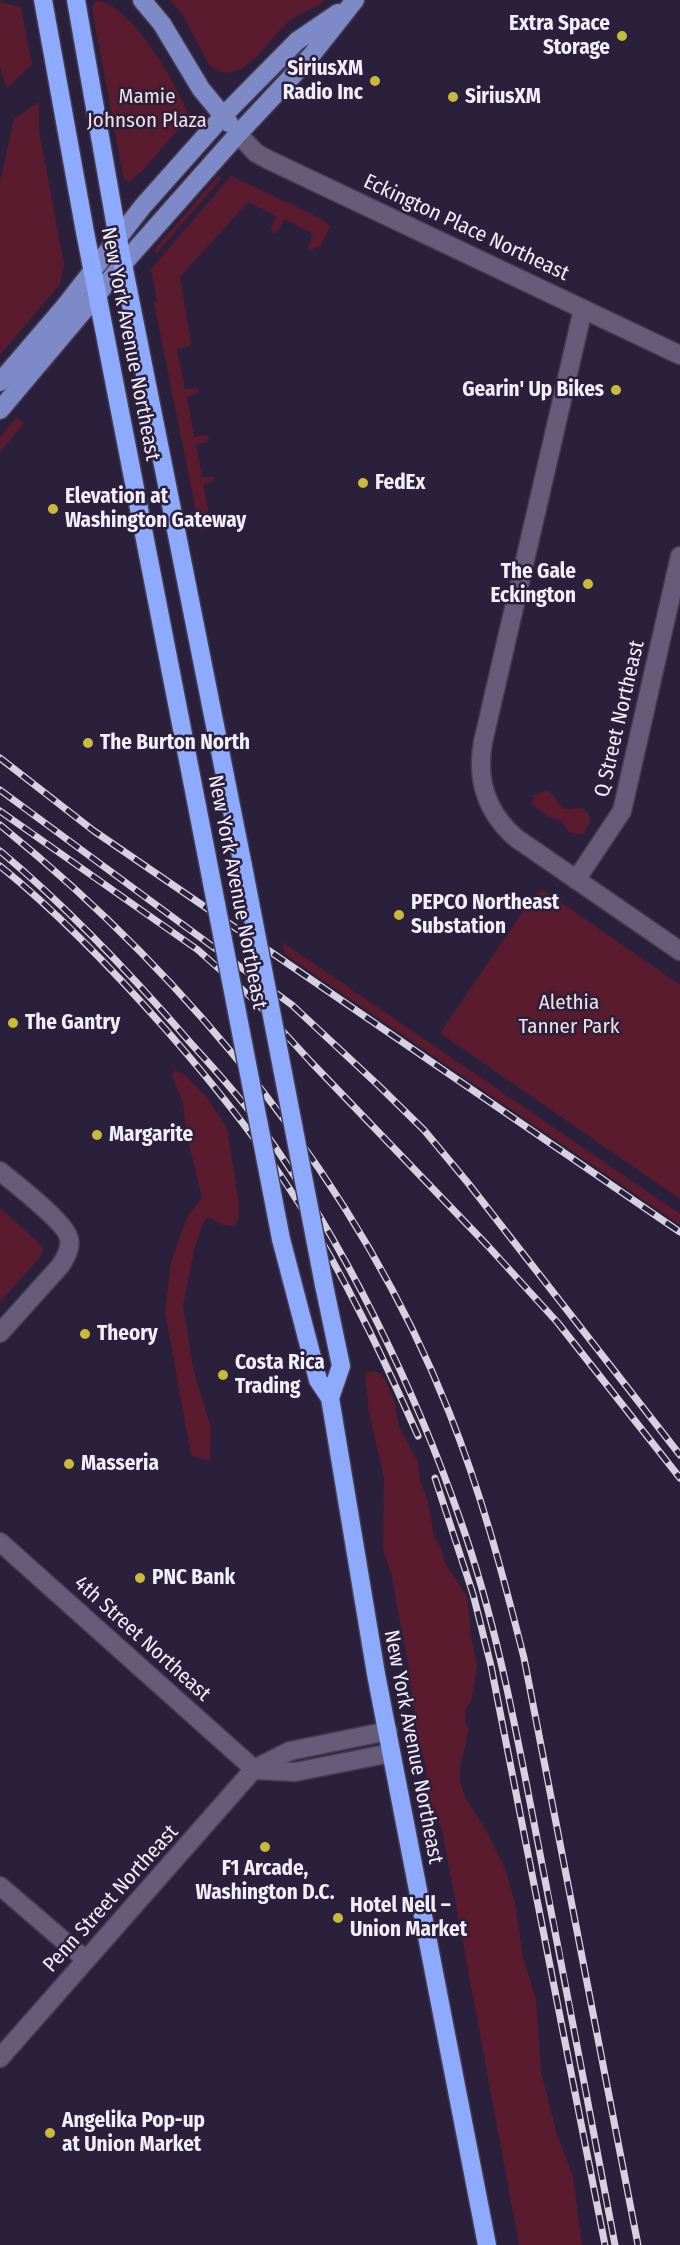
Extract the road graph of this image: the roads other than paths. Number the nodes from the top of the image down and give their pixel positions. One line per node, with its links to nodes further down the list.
1 (43, 0): 9 (highway, New York Avenue Northeast)
2 (75, 0): 7 (highway, New York Avenue Northeast)
3 (142, 0): 5 (main road)
4 (352, 3): 5 (main road); 6 (main road)
5 (223, 116): 6 (main road); 7 (main road)
6 (238, 134): 8 (main road); 11 (street, Eckington Place Northeast)
7 (118, 239): 8 (highway, New York Avenue Northeast); 9 (main road)
8 (123, 264): 10 (main road); 20 (highway, New York Avenue Northeast, bridge)
9 (93, 271): 10 (highway, New York Avenue Northeast); 13 (main road)
10 (97, 296): 14 (main road); 20 (highway, New York Avenue Northeast, bridge)
11 (583, 309): 12 (street, Eckington Place Northeast); 16 (street)
12 (680, 355)
13 (0, 382)
14 (0, 410)
15 (680, 556): 16 (street, Q Street Northeast)
16 (576, 880): 17 (street)
17 (680, 951)
18 (0, 1171): 19 (street)
19 (0, 1333)
20 (330, 1398): 22 (highway, New York Avenue Northeast)
21 (0, 1542): 24 (street, 4th Street Northeast)
22 (388, 1731): 23 (highway, New York Avenue Northeast); 24 (street)
23 (391, 1753): 24 (street); 28 (highway, New York Avenue Northeast)
24 (254, 1770): 26 (street, Penn Street Northeast)
25 (0, 1886): 26 (street)
26 (86, 1960): 27 (street, Penn Street Northeast)
27 (0, 2058)
28 (487, 2245)

